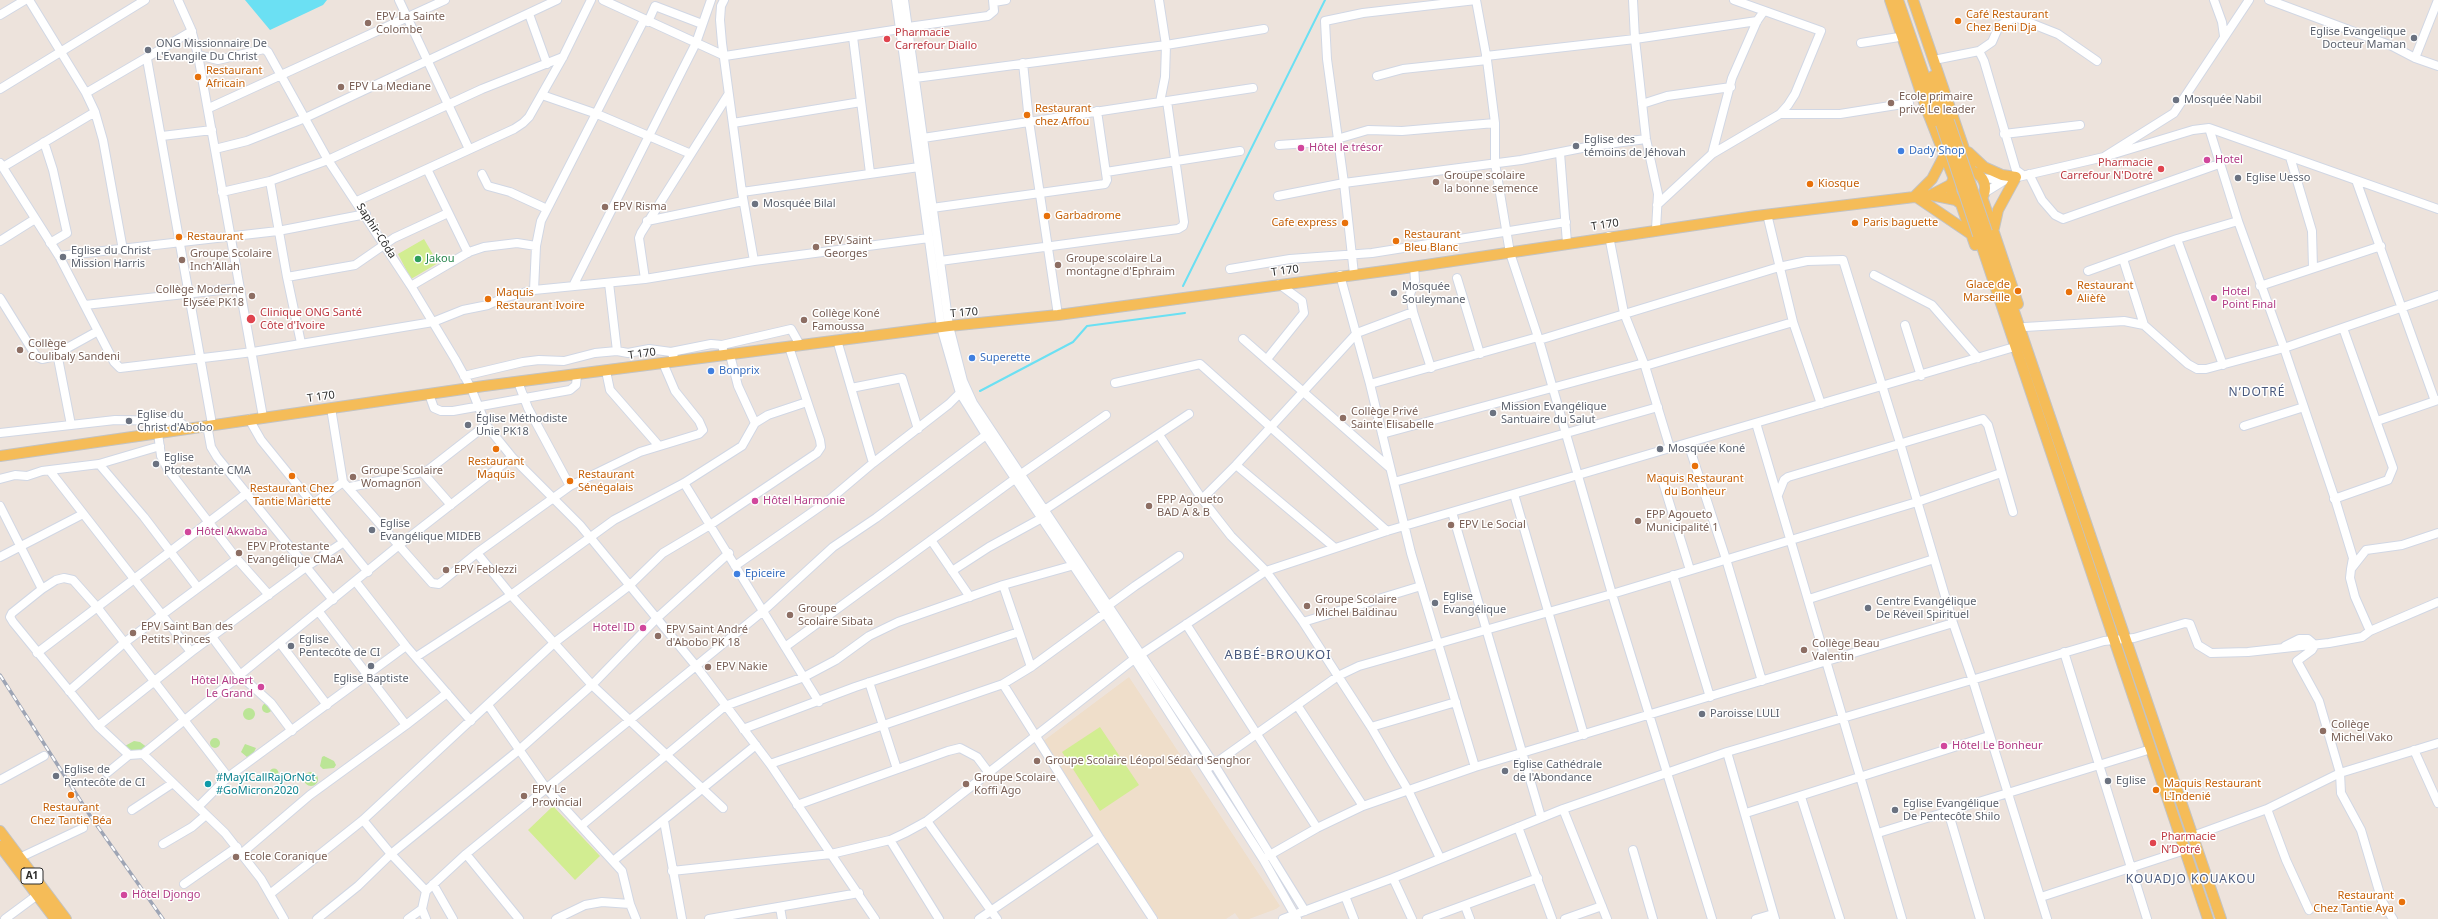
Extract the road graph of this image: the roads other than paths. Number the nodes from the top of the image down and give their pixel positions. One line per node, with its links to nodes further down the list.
1 (25, 0): 30 (street)
2 (29, 0): 46 (street)
3 (145, 0): 46 (street)
4 (178, 0): 37 (street)
5 (399, 0): 31 (street)
6 (445, 0): 31 (street)
7 (557, 0): 29 (street)
8 (591, 0): 49 (street)
9 (604, 0): 32 (street)
10 (711, 0): 34 (street)
11 (724, 0): 48 (street)
12 (896, 0): 35 (street)
13 (904, 0): 35 (street)
14 (1006, 0): 27 (street)
15 (1159, 0): 44 (street)
16 (1476, 0): 50 (street); 91 (street)
17 (1633, 0): 41 (street)
18 (1734, 0): 28 (street)
19 (1890, 0): 38 (main road)
20 (1898, 0): 80 (main road)
21 (1907, 0): 80 (main road)
22 (1913, 0): 54 (main road)
23 (2214, 0): 39 (street)
24 (2249, 0): 39 (street)
25 (2269, 0): 51 (street)
26 (2438, 0): 51 (street)
27 (994, 1): 35 (street)
28 (1764, 11): 33 (street); 77 (street)
29 (528, 14): 53 (street); 57 (street)
30 (0, 15)
31 (407, 18): 53 (street); 59 (street)
32 (646, 21): 34 (street); 42 (street); 76 (street)
33 (1757, 21): 41 (street); 62 (street)
34 (702, 24): 42 (street)
35 (904, 28): 40 (street); 61 (street); 109 (street)
36 (1264, 29): 44 (street)
37 (192, 31): 47 (street); 52 (street)
38 (1901, 34): 43 (street); 101 (main road)
39 (2224, 36): 102 (street)
40 (853, 37): 48 (street); 69 (street)
41 (1635, 39): 50 (street); 71 (street)
42 (696, 43): 48 (street); 87 (street)
43 (1861, 43)
44 (1166, 45): 56 (street); 68 (street)
45 (1979, 51): 54 (street); 55 (street); 86 (street)
46 (61, 52): 64 (street); 65 (street)
47 (198, 55): 59 (street, Saphir-Côda); 73 (street)
48 (725, 56): 67 (street)
49 (563, 57): 57 (street); 66 (street)
50 (1486, 58): 60 (street); 82 (street)
51 (2415, 58): 58 (street)
52 (147, 59): 65 (street); 88 (street)
53 (427, 60): 72 (street); 78 (street)
54 (1934, 60): 94 (main road)
55 (2097, 61)
56 (1023, 63): 61 (street); 79 (street)
57 (547, 64): 72 (street)
58 (2438, 66)
59 (281, 75): 73 (street); 78 (street, Saphir-Côda)
60 (1377, 76)
61 (915, 78): 89 (street)
62 (1731, 87): 71 (street); 100 (street)
63 (1253, 88): 68 (street)
64 (0, 90)
65 (86, 93): 75 (street)
66 (542, 95): 76 (street); 96 (street)
67 (728, 95): 81 (street); 99 (street)
68 (1163, 101): 74 (street); 105 (street)
69 (861, 102): 81 (street); 112 (street)
70 (1910, 103): 77 (street)
71 (1642, 104): 90 (street)
72 (449, 105): 96 (street); 104 (street)
73 (209, 108): 85 (street)
74 (1097, 111): 79 (street); 111 (street)
75 (94, 112): 92 (street); 158 (street)
76 (597, 114): 87 (street); 133 (street)
77 (1780, 114): 100 (street)
78 (305, 118): 95 (street); 104 (street, Saphir-Côda)
79 (1029, 121): 89 (street); 123 (street)
80 (1945, 122): 145 (main road, bridge)
81 (733, 123): 122 (street)
82 (1495, 123): 91 (street); 106 (street)
83 (2080, 125): 86 (street)
84 (2209, 128): 102 (street); 103 (street); 107 (street)
85 (212, 130): 88 (street); 95 (street)
86 (2004, 134): 115 (street)
87 (648, 135): 99 (street); 180 (street)
88 (162, 136): 152 (street)
89 (924, 138): 132 (street)
90 (1646, 138): 98 (street); 131 (street)
91 (1337, 140): 93 (street); 120 (street)
92 (44, 142): 108 (street); 151 (street)
93 (1279, 145)
94 (1965, 146): 114 (main road); 115 (main road)
95 (215, 149): 121 (street)
96 (469, 149): 110 (street)
97 (1240, 151): 105 (street)
98 (1560, 152): 106 (street); 141 (street)
99 (691, 154): 139 (street)
100 (1712, 154): 131 (street)
101 (1944, 156): 119 (main road); 127 (main road)
102 (2104, 156): 115 (street)
103 (2290, 157): 117 (street); 168 (street)
104 (328, 160): 118 (street); 128 (street, Saphir-Côda)
105 (1175, 161): 111 (street); 157 (street)
106 (1495, 163): 120 (street); 144 (street)
107 (2219, 164): 115 (street); 140 (street)
108 (1, 165): 138 (street)
109 (919, 167): 112 (street); 148 (street)
110 (427, 169): 128 (street); 135 (street)
111 (1106, 172): 123 (street)
112 (870, 173): 122 (street)
113 (482, 174): 133 (street)
114 (1977, 176): 116 (street); 119 (main road); 125 (main road)
115 (2023, 176): 116 (street); 145 (main road)
116 (2005, 180): 125 (street)
117 (2356, 180): 134 (street); 156 (street)
118 (270, 181): 121 (street); 143 (street)
119 (1953, 181): 124 (main road); 130 (main road)
120 (1344, 183): 126 (street); 161 (street)
121 (222, 192): 147 (street)
122 (742, 192): 129 (street)
123 (1040, 193): 132 (street); 157 (street)
124 (1931, 195): 127 (main road, T 170); 130 (main road)
125 (1983, 195): 130 (main road); 145 (main road)
126 (1278, 196)
127 (1915, 196): 137 (main road, T 170); 145 (main road)
128 (357, 201): 136 (street, Saphir-Côda)
129 (743, 202): 139 (street); 165 (street)
130 (1958, 202): 145 (main road)
131 (1657, 205): 142 (street)
132 (932, 208): 164 (street)
133 (547, 209): 155 (street)
134 (2438, 210)
135 (448, 213): 153 (street); 160 (street)
136 (366, 214): 143 (street); 153 (street, Saphir-Côda)
137 (1767, 214): 142 (main road, T 170); 167 (street)
138 (35, 219): 150 (street); 151 (street)
139 (647, 221): 176 (street)
140 (2238, 221): 149 (street); 181 (street)
141 (1566, 222): 144 (street); 154 (street)
142 (1656, 229): 146 (main road, T 170)
143 (278, 231): 147 (street); 174 (street)
144 (1507, 231): 159 (street); 161 (street)
145 (1983, 232): 197 (main road); 208 (main road); 266 (main road)
146 (1609, 236): 154 (main road, T 170); 190 (street)
147 (229, 237): 152 (street); 182 (street)
148 (929, 238): 165 (street); 196 (street)
149 (2177, 239): 163 (street); 222 (street)
150 (0, 241)
151 (50, 242): 162 (street)
152 (179, 242): 158 (street); 184 (street)
153 (385, 244): 174 (street); 179 (street, Saphir-Côda)
154 (1567, 244): 159 (main road, T 170)
155 (536, 246): 160 (street); 183 (street)
156 (2381, 246): 168 (street); 188 (street)
157 (1049, 247): 164 (street); 191 (street)
158 (123, 250): 162 (street)
159 (1510, 252): 166 (main road, T 170); 201 (street)
160 (468, 253): 179 (street)
161 (1352, 254): 169 (street); 171 (street)
162 (59, 256): 187 (street)
163 (2123, 259): 170 (street); 195 (street)
164 (940, 260): 196 (street)
165 (754, 261): 176 (street)
166 (1414, 266): 171 (main road, T 170); 189 (street)
167 (1779, 268): 190 (street); 193 (street); 232 (street)
168 (2313, 268): 181 (street)
169 (1230, 269)
170 (2088, 271)
171 (1354, 274): 172 (main road, T 170)
172 (1340, 275): 178 (main road, T 170); 200 (street)
173 (1874, 275): 216 (street)
174 (287, 277): 204 (street)
175 (1457, 278): 214 (street)
176 (645, 279): 177 (street)
177 (609, 283): 180 (street); 210 (street)
178 (1279, 284): 191 (main road, T 170); 218 (street)
179 (411, 286): 192 (street, Saphir-Côda)
180 (573, 286): 183 (street)
181 (2260, 286): 209 (street)
182 (239, 288): 184 (street); 211 (street)
183 (534, 290): 192 (street)
184 (188, 294): 187 (street); 217 (street)
185 (2438, 295): 188 (street)
186 (0, 298): 213 (street)
187 (85, 305): 199 (street)
188 (2403, 307): 198 (street); 239 (street)
189 (1413, 312): 200 (street); 223 (street)
190 (1624, 313): 201 (street); 221 (street)
191 (1058, 314): 196 (main road, T 170)
192 (433, 322): 204 (street); 226 (street, Saphir-Côda)
193 (1793, 322): 221 (street); 241 (street)
194 (1905, 325): 227 (street)
195 (2144, 325): 197 (street); 222 (street)
196 (945, 326): 203 (main road, T 170); 236 (street); 281 (street)
197 (2025, 327): 266 (main road)
198 (2343, 328): 209 (street); 250 (street)
199 (98, 331): 213 (street); 217 (street)
200 (1357, 333): 230 (street); 235 (street)
201 (1538, 338): 214 (street); 231 (street)
202 (1243, 339): 218 (street)
203 (837, 340): 206 (main road, T 170); 234 (street)
204 (301, 343): 211 (street)
205 (722, 345): 206 (street); 212 (street); 215 (street)
206 (800, 345): 207 (main road, T 170)
207 (789, 347): 215 (main road, T 170); 240 (street)
208 (2011, 348): 216 (street); 266 (main road)
209 (2284, 348): 222 (street); 244 (street)
210 (617, 351): 212 (street); 226 (street)
211 (253, 352): 217 (street); 248 (street)
212 (671, 352): 219 (street)
213 (57, 353): 253 (street)
214 (1480, 354): 223 (street)
215 (728, 355): 219 (main road, T 170); 251 (street)
216 (1978, 358): 227 (street)
217 (200, 359): 254 (street)
218 (1267, 359): 235 (street)
219 (676, 361): 220 (main road, T 170)
220 (663, 363): 224 (main road, T 170); 270 (street)
221 (1644, 364): 231 (street); 243 (street)
222 (2223, 365)
223 (1431, 368): 230 (street)
224 (606, 371): 225 (main road, T 170); 270 (street)
225 (577, 375): 228 (main road, T 170); 238 (street)
226 (464, 376): 233 (street, Saphir-Côda)
227 (1921, 376): 232 (street)
228 (518, 382): 233 (main road, T 170); 238 (street)
229 (1115, 383): 256 (street)
230 (1370, 384): 262 (street)
231 (1552, 386): 262 (street); 263 (street)
232 (1882, 386): 241 (street); 268 (street)
233 (471, 388): 237 (main road, T 170); 242 (street, Saphir-Côda)
234 (851, 388): 259 (street); 274 (street)
235 (1302, 391): 256 (street); 277 (street)
236 (960, 392): 259 (street); 264 (street)
237 (429, 394): 242 (street); 245 (main road, T 170)
238 (523, 397): 242 (street); 288 (street)
239 (2437, 401): 250 (street)
240 (807, 402): 251 (street); 305 (street)
241 (1821, 404): 252 (street)
242 (477, 406): 255 (street, Saphir-Côda)
243 (1658, 407): 263 (street); 271 (street)
244 (2304, 407): 257 (street); 294 (street)
245 (331, 408): 248 (main road, T 170); 287 (street)
246 (1190, 414): 265 (street)
247 (1106, 415): 281 (street)
248 (263, 417): 249 (main road, T 170)
249 (249, 419): 254 (main road, T 170); 296 (street)
250 (2377, 420): 294 (street)
251 (754, 423): 286 (street)
252 (1756, 423): 267 (street); 291 (street)
253 (70, 425): 258 (street); 261 (street)
254 (209, 425): 258 (main road, T 170); 289 (street)
255 (486, 425): 273 (street, Saphir-Côda); 279 (street)
256 (1270, 426): 276 (street); 307 (street)
257 (2244, 426)
258 (188, 428): 260 (main road, T 170)
259 (918, 429): 274 (street)
260 (158, 432): 269 (street); 272 (main road, T 170)
261 (0, 433)
262 (1382, 434): 277 (street)
263 (1565, 434): 282 (street); 285 (street)
264 (986, 435): 281 (street); 350 (street)
265 (1159, 435): 293 (street); 299 (street)
266 (2052, 436): 361 (main road)
267 (1688, 443): 271 (street); 322 (street)
268 (1900, 443): 280 (street); 291 (street); 295 (street)
269 (160, 446): 275 (street); 304 (street)
270 (659, 446): 288 (street)
271 (1670, 448): 282 (street)
272 (0, 456)
273 (512, 457): 292 (street, Saphir-Côda); 297 (street)
274 (873, 463): 325 (street)
275 (100, 464): 278 (street); 316 (street)
276 (1236, 465): 293 (street); 315 (street)
277 (1390, 468): 285 (street)
278 (50, 471): 283 (street); 302 (street)
279 (423, 473): 287 (street); 297 (street)
280 (2002, 473): 295 (street); 301 (street)
281 (1018, 476): 299 (street); 303 (street); 311 (street)
282 (1576, 476): 290 (street); 340 (street)
283 (0, 479)
284 (1662, 479): 328 (street)
285 (1394, 482): 306 (street)
286 (684, 483): 305 (street); 309 (street)
287 (346, 484): 296 (street); 313 (street)
288 (570, 486): 292 (street)
289 (247, 493): 304 (street); 326 (street)
290 (1514, 494): 300 (street); 351 (street)
291 (1778, 495): 310 (street)
292 (553, 497): 309 (street, Saphir-Côda); 317 (street)
293 (1202, 498): 330 (street)
294 (2334, 499): 327 (street)
295 (1917, 502): 310 (street); 323 (street)
296 (313, 504): 312 (street)
297 (451, 505): 313 (street)
298 (0, 506): 314 (street)
299 (1046, 509): 324 (street)
300 (1452, 512): 306 (street); 357 (street)
301 (2013, 512)
302 (83, 514): 314 (street); 333 (street)
303 (1042, 518): 324 (street); 329 (street)
304 (209, 523): 316 (street); 321 (street)
305 (710, 525): 318 (street); 335 (street)
306 (1404, 527): 307 (street); 337 (street)
307 (1387, 531): 315 (street)
308 (2438, 533): 327 (street)
309 (590, 538): 335 (street, Saphir-Côda); 342 (street)
310 (1792, 539): 322 (street); 344 (street)
311 (931, 540): 329 (street); 368 (street)
312 (344, 542): 326 (street); 331 (street)
313 (398, 546): 317 (street); 331 (street)
314 (21, 547): 320 (street); 339 (street)
315 (1335, 548): 330 (street)
316 (170, 551): 333 (street); 338 (street)
317 (477, 553): 342 (street)
318 (729, 553): 325 (street); 353 (street)
319 (1179, 556): 348 (street)
320 (0, 557)
321 (236, 559): 338 (street); 341 (street)
322 (1726, 559): 328 (street); 383 (street)
323 (1934, 559): 344 (street); 355 (street)
324 (1077, 564): 336 (street); 348 (street)
325 (735, 566): 350 (street)
326 (306, 567): 341 (street); 345 (street)
327 (2351, 569): 358 (street)
328 (1690, 570): 332 (street)
329 (952, 571): 343 (street)
330 (1266, 571): 354 (street); 356 (street)
331 (368, 572): 334 (street)
332 (1672, 575): 340 (street); 390 (street)
333 (133, 579): 347 (street); 352 (street)
334 (356, 582): 345 (street); 367 (street)
335 (630, 585): 353 (street, Saphir-Côda); 363 (street)
336 (1003, 585): 343 (street); 359 (street)
337 (1421, 586): 354 (street); 365 (street)
338 (198, 588): 352 (street)
339 (42, 589): 347 (street); 371 (street)
340 (1612, 594): 351 (street); 397 (street)
341 (269, 595): 360 (street)
342 (512, 595): 363 (street); 373 (street)
343 (970, 597): 381 (street)
344 (1809, 599): 375 (street)
345 (333, 600): 349 (street)
346 (2438, 602): 358 (street)
347 (97, 607): 362 (street); 371 (street)
348 (1107, 609): 372 (street); 374 (street); 377 (street)
349 (319, 612): 364 (street); 378 (street)
350 (762, 612): 368 (street); 376 (street)
351 (1548, 612): 357 (street); 408 (street)
352 (162, 615): 362 (street); 369 (street)
353 (657, 618): 376 (street, Saphir-Côda); 387 (street)
354 (1303, 622): 380 (street)
355 (1953, 623): 375 (street); 382 (street)
356 (1186, 624): 372 (street); 409 (street)
357 (1488, 631): 365 (street); 419 (street)
358 (2370, 631): 366 (street)
359 (1019, 632): 377 (street); 385 (street)
360 (212, 637): 369 (street); 379 (street)
361 (2119, 639): 366 (street); 370 (street); 415 (main road); 463 (main road)
362 (124, 643): 384 (street); 388 (street)
363 (554, 643): 387 (street); 394 (street)
364 (280, 644): 379 (street); 393 (street)
365 (1438, 644): 380 (street); 392 (street)
366 (2315, 645): 429 (street)
367 (406, 646): 373 (street); 378 (street)
368 (785, 647): 381 (street)
369 (191, 652): 384 (street)
370 (2064, 652): 382 (street); 425 (street)
371 (37, 653): 388 (street)
372 (1142, 654): 374 (street); 424 (street)
373 (416, 657): 389 (street)
374 (1134, 659): 411 (street); 428 (street)
375 (1825, 660): 383 (street); 398 (street)
376 (696, 666): 396 (street, Saphir-Côda); 399 (street)
377 (1032, 667): 386 (street)
378 (368, 674): 393 (street); 402 (street)
379 (241, 676): 401 (street); 407 (street)
380 (1338, 676): 395 (street); 405 (street)
381 (804, 677): 391 (street); 396 (street)
382 (1973, 680): 398 (street); 410 (street)
383 (1762, 681): 390 (street)
384 (153, 682): 401 (street); 403 (street)
385 (869, 682): 391 (street); 404 (street)
386 (1003, 684): 404 (street); 411 (street)
387 (592, 685): 399 (street); 414 (street)
388 (69, 691): 403 (street)
389 (447, 693): 400 (street); 402 (street)
390 (1710, 697): 397 (street)
391 (819, 702): 406 (street)
392 (1456, 702): 405 (street); 426 (street)
393 (327, 705): 407 (street)
394 (488, 705): 400 (street); 414 (street)
395 (1297, 705): 409 (street); 444 (street)
396 (725, 706): 406 (street, Saphir-Côda); 418 (street)
397 (1649, 715): 408 (street); 432 (street)
398 (1843, 719): 417 (street); 434 (street)
399 (631, 720): 418 (street); 437 (street)
400 (471, 721): 454 (street)
401 (184, 722): 420 (street); 433 (street)
402 (406, 725): 468 (street)
403 (98, 726): 421 (street)
404 (883, 726): 423 (street); 427 (street)
405 (1371, 727): 439 (street)
406 (743, 729): 413 (street, Saphir-Côda)
407 (292, 731): 433 (street)
408 (1584, 735): 419 (street)
409 (1257, 736): 424 (street); 460 (street)
410 (1988, 736): 434 (street); 440 (street)
411 (1035, 738): 431 (street); 464 (street)
412 (2438, 743): 416 (street)
413 (756, 746): 423 (street, Saphir-Côda); 438 (street)
414 (519, 750): 437 (street); 471 (street)
415 (2151, 750): 425 (street); 470 (main road)
416 (2414, 750): 429 (street); 442 (street)
417 (1727, 752): 432 (street); 451 (street)
418 (666, 753): 438 (street); 457 (street)
419 (1524, 753): 426 (street); 453 (street)
420 (143, 754): 421 (street); 436 (street)
421 (129, 755): 430 (street)
422 (44, 756): 435 (street)
423 (770, 764): 443 (street, Saphir-Côda)
424 (1214, 764): 428 (street); 474 (street)
425 (2098, 766): 440 (street); 479 (street)
426 (1475, 767): 439 (street)
427 (897, 769): 431 (street); 443 (street)
428 (1206, 770): 477 (street)
429 (2340, 772): 448 (street); 538 (street)
430 (107, 773)
431 (989, 773): 456 (street)
432 (1666, 773): 447 (street); 529 (street)
433 (228, 777): 445 (street)
434 (1860, 777): 441 (street); 462 (street)
435 (0, 780)
436 (173, 783): 445 (street); 449 (street)
437 (546, 788): 457 (street); 472 (street)
438 (703, 789): 446 (street); 455 (street)
439 (1408, 790): 444 (street); 476 (street)
440 (2007, 795): 450 (street); 490 (street)
441 (1801, 796): 451 (street); 531 (street)
442 (2438, 803)
443 (797, 805): 473 (street, Saphir-Côda)
444 (1363, 806): 460 (street)
445 (198, 807): 452 (street)
446 (723, 808)
447 (1563, 809): 453 (street); 493 (street)
448 (2267, 809): 463 (street); 498 (street)
449 (132, 810)
450 (1948, 812): 462 (street); 533 (street)
451 (1746, 813): 499 (street)
452 (206, 815): 466 (street); 468 (street)
453 (1541, 818): 458 (street)
454 (363, 820): 471 (street); 487 (street)
455 (664, 821): 478 (street); 480 (street)
456 (927, 821): 465 (street); 496 (street)
457 (582, 826): 478 (street)
458 (1518, 827): 476 (street); 482 (street)
459 (83, 828): 475 (street)
460 (1317, 828): 474 (street)
461 (0, 831): 475 (main road, A1)
462 (1878, 833): 532 (street)
463 (2193, 836): 537 (main road)
464 (1099, 837): 496 (street); 519 (street)
465 (890, 840): 473 (street); 516 (street)
466 (163, 844)
467 (0, 846): 488 (main road, A1)
468 (239, 850): 483 (street); 487 (street)
469 (1633, 850): 528 (street)
470 (2185, 850): 479 (street); 536 (main road)
471 (391, 854): 485 (street); 505 (street)
472 (466, 854): 484 (street); 509 (street)
473 (831, 854): 480 (street); 486 (street, Saphir-Côda)
474 (1271, 854): 477 (street); 497 (street)
475 (19, 858): 503 (main road, A1)
476 (1440, 858): 481 (street)
477 (1263, 859): 500 (street)
478 (613, 861): 491 (street)
479 (2130, 869): 490 (street); 535 (street)
480 (672, 871): 512 (street)
481 (1393, 878): 489 (street); 522 (street)
482 (1538, 878): 492 (street); 525 (street)
483 (184, 884)
484 (433, 884): 485 (street); 508 (street)
485 (426, 891): 495 (street)
486 (859, 893): 494 (street); 515 (street, Saphir-Côda)
487 (270, 894): 504 (street)
488 (36, 896): 501 (street); 502 (main road, A1)
489 (1345, 896): 497 (street); 521 (street)
490 (2041, 897): 534 (street)
491 (630, 904): 510 (street); 511 (street)
492 (1464, 906): 523 (street); 524 (street)
493 (1602, 906): 526 (street); 527 (street)
494 (780, 907): 513 (street); 514 (street)
495 (422, 909): 506 (street); 507 (street)
496 (991, 910): 517 (street); 518 (street)
497 (1305, 910): 500 (street)
498 (2309, 910)
499 (1774, 916): 530 (street)
500 (1296, 917): 520 (street)
501 (5, 919)
502 (55, 919)
503 (66, 919)
504 (284, 919)
505 (317, 919)
506 (408, 919)
507 (426, 919)
508 (453, 919)
509 (519, 919)
510 (556, 919)
511 (636, 919)
512 (682, 919)
513 (709, 919)
514 (782, 919)
515 (876, 919)
516 (939, 919)
517 (978, 919)
518 (998, 919)
519 (1153, 919)
520 (1283, 919)
521 (1354, 919)
522 (1412, 919)
523 (1427, 919)
524 (1470, 919)
525 (1552, 919)
526 (1565, 919)
527 (1607, 919)
528 (1652, 919)
529 (1712, 919)
530 (1756, 919)
531 (1840, 919)
532 (1902, 919)
533 (1980, 919)
534 (2047, 919)
535 (2147, 919)
536 (2208, 919)
537 (2221, 919)
538 (2393, 919)

